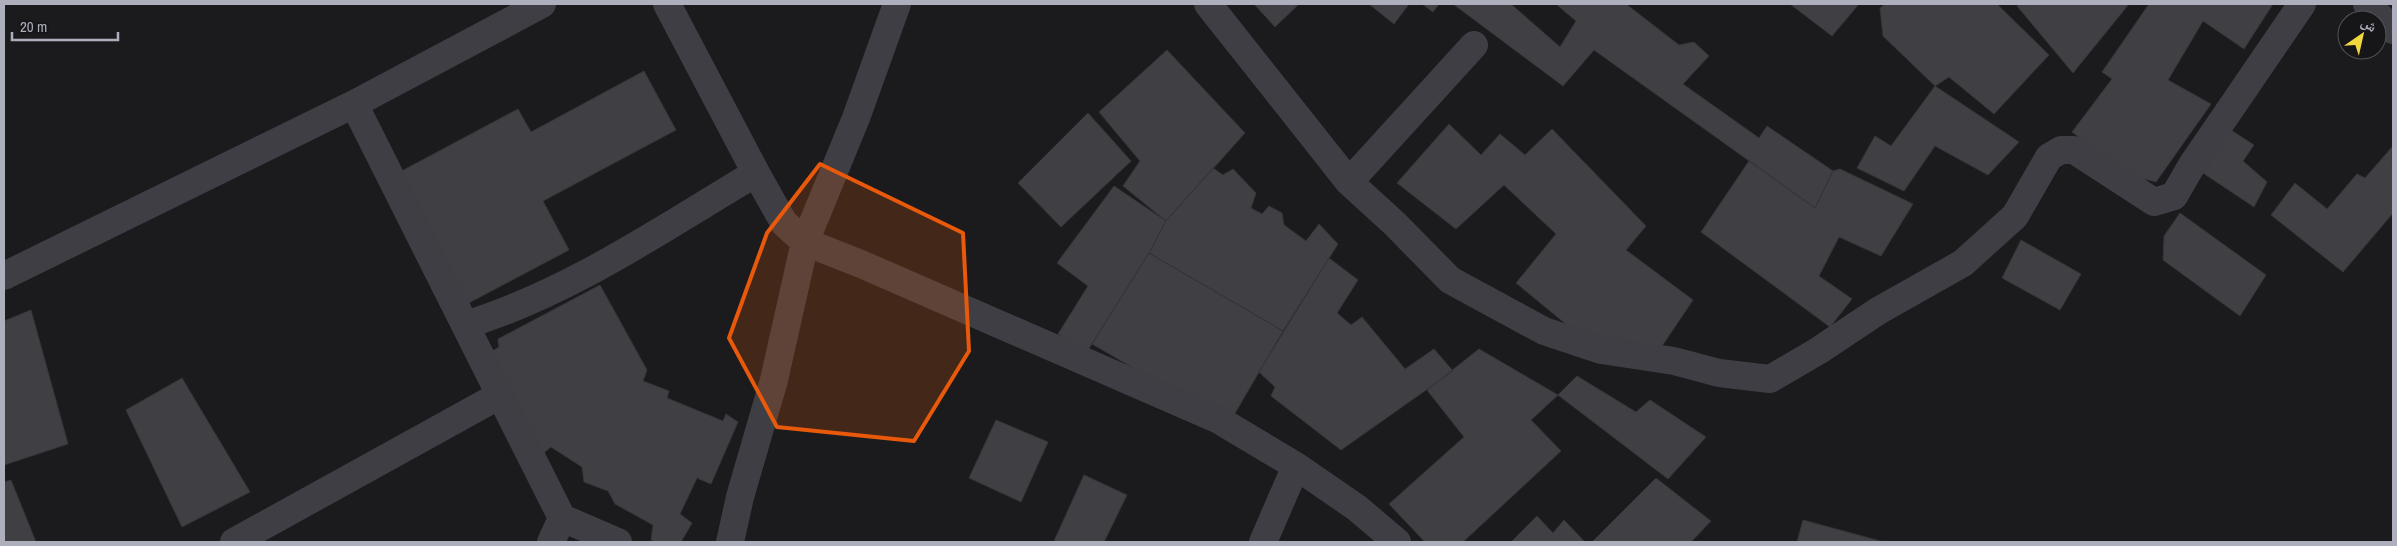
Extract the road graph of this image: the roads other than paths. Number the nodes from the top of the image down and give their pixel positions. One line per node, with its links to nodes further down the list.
1 (542, 4): 9 (street)
2 (667, 4): 10 (street)
3 (897, 4): 12 (street)
4 (1208, 4): 11 (street)
5 (2302, 4): 11 (street)
6 (2367, 4): 7 (street)
7 (2393, 30)
8 (1474, 46): 11 (street)
9 (354, 104): 13 (street); 14 (street)
10 (756, 173): 12 (street); 14 (street)
11 (1349, 182)
12 (805, 242): 16 (street); 20 (street)
13 (4, 276)
14 (465, 326): 15 (street)
15 (500, 395): 17 (street); 18 (street)
16 (1296, 466): 21 (street); 22 (street)
17 (556, 530): 19 (street)
18 (234, 542)
19 (618, 542)
20 (730, 542)
21 (1264, 542)
22 (1397, 542)

